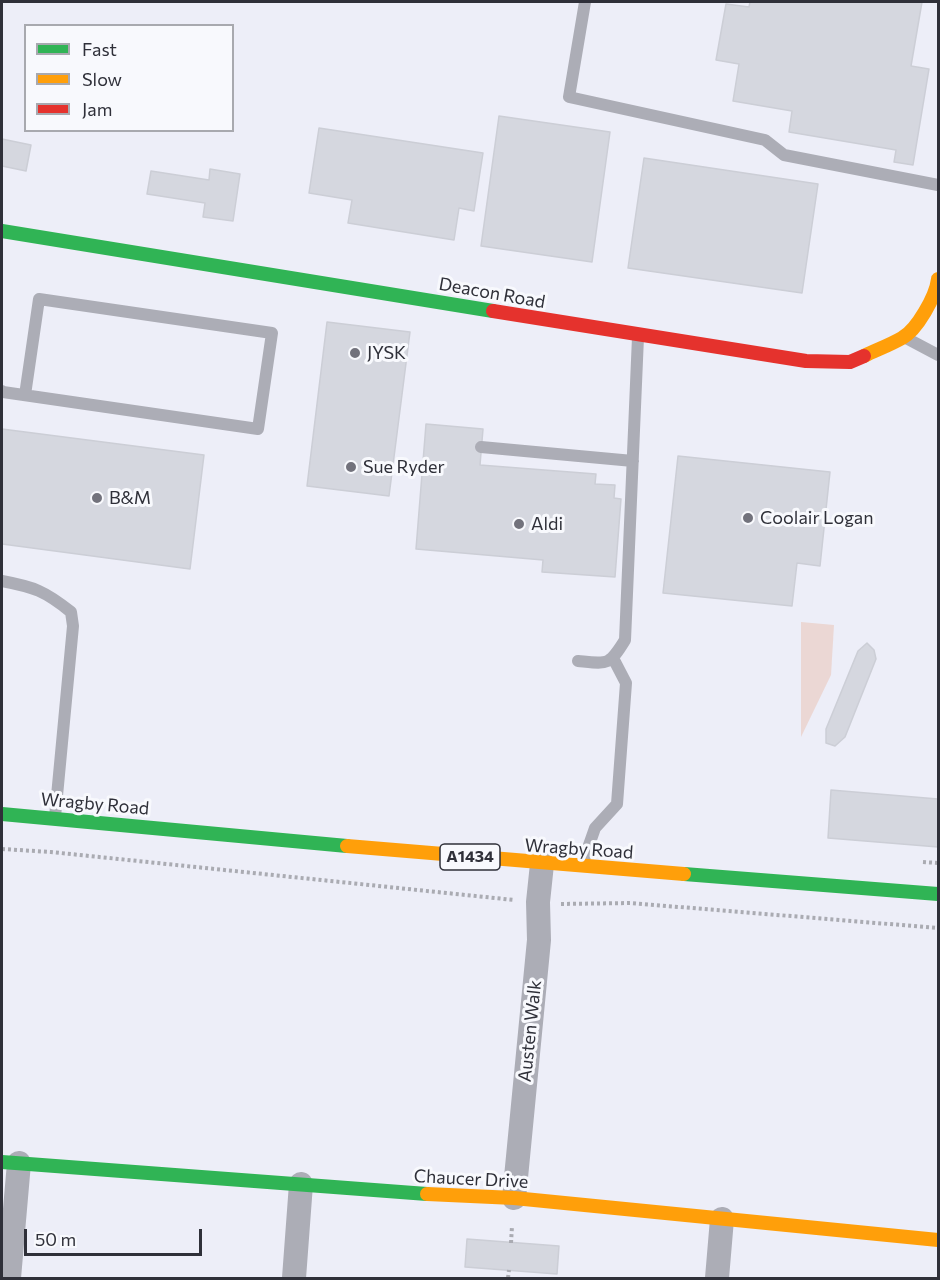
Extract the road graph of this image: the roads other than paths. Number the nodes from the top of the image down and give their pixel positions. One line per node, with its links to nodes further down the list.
1 (585, 2): 2 (lane)
2 (939, 185)
3 (2, 231): 5 (street, Deacon Road)
4 (939, 279): 6 (street, Deacon Road)
5 (638, 335): 6 (street, Deacon Road); 11 (lane)
6 (905, 337): 7 (lane)
7 (939, 355)
8 (2, 391): 9 (lane)
9 (25, 395): 9 (lane)
10 (481, 447): 11 (lane)
11 (633, 461): 13 (lane)
12 (2, 581): 16 (lane)
13 (614, 658): 14 (lane); 18 (lane)
14 (578, 662)
15 (2, 814): 16 (street, Wragby Road / A1434)
16 (55, 819): 17 (street, Wragby Road / A1434)
17 (542, 864): 18 (street, Wragby Road / A1434); 22 (street, Austen Walk)
18 (582, 867): 19 (street, Wragby Road / A1434)
19 (939, 894)
20 (10, 1163): 21 (street, Chaucer Drive); 25 (street)
21 (301, 1184): 22 (street, Chaucer Drive); 26 (street)
22 (514, 1198): 23 (street, Chaucer Drive)
23 (722, 1219): 24 (street, Chaucer Drive); 27 (street)
24 (939, 1240)
25 (9, 1278)
26 (294, 1278)
27 (717, 1278)

